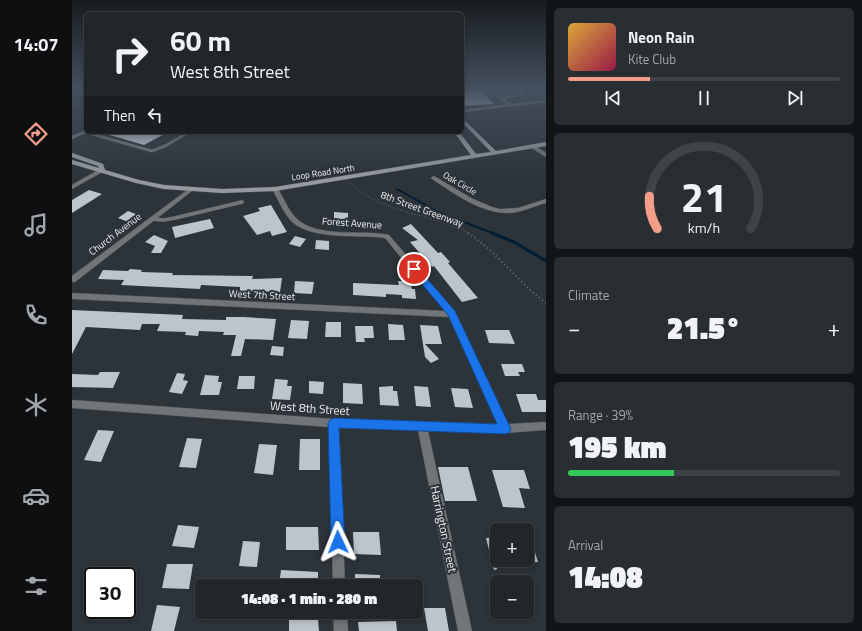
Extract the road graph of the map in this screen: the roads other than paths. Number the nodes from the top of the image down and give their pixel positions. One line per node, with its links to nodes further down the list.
1 (464, 122): 9 (main road)
2 (84, 132): 6 (street)
3 (92, 134): 4 (lane)
4 (186, 134)
5 (458, 134): 12 (main road)
6 (72, 138)
7 (546, 144): 8 (main road, Loop Road North)
8 (532, 146): 9 (main road, Loop Road North); 11 (street)
9 (495, 153): 12 (main road, Loop Road North)
10 (72, 155): 14 (main road, Loop Road North)
11 (546, 155)
12 (475, 156): 17 (main road, Loop Road North)
13 (72, 162): 14 (main road, Loop Road North)
14 (102, 170): 16 (street); 18 (main road, Loop Road North)
15 (434, 178): 19 (street, Oak Circle)
16 (72, 187)
17 (275, 189): 18 (main road, Loop Road North); 24 (street, Forest Avenue)
18 (190, 190): 21 (street, Church Avenue)
19 (546, 201)
20 (242, 202): 21 (lane, Church Avenue)
21 (152, 219): 22 (street, Church Avenue)
22 (72, 280)
23 (72, 296): 24 (street, West 7th Street)
24 (452, 314): 29 (street, Forest Avenue)
25 (72, 404): 26 (street, West 8th Street)
26 (334, 423): 28 (street, West 8th Street); 30 (street)
27 (546, 426): 29 (street, West 8th Street)
28 (422, 427): 29 (street, West 8th Street); 33 (street, Harrington Street)
29 (505, 429)
30 (339, 579)
31 (340, 619): 32 (street)
32 (341, 631)
33 (465, 631)

